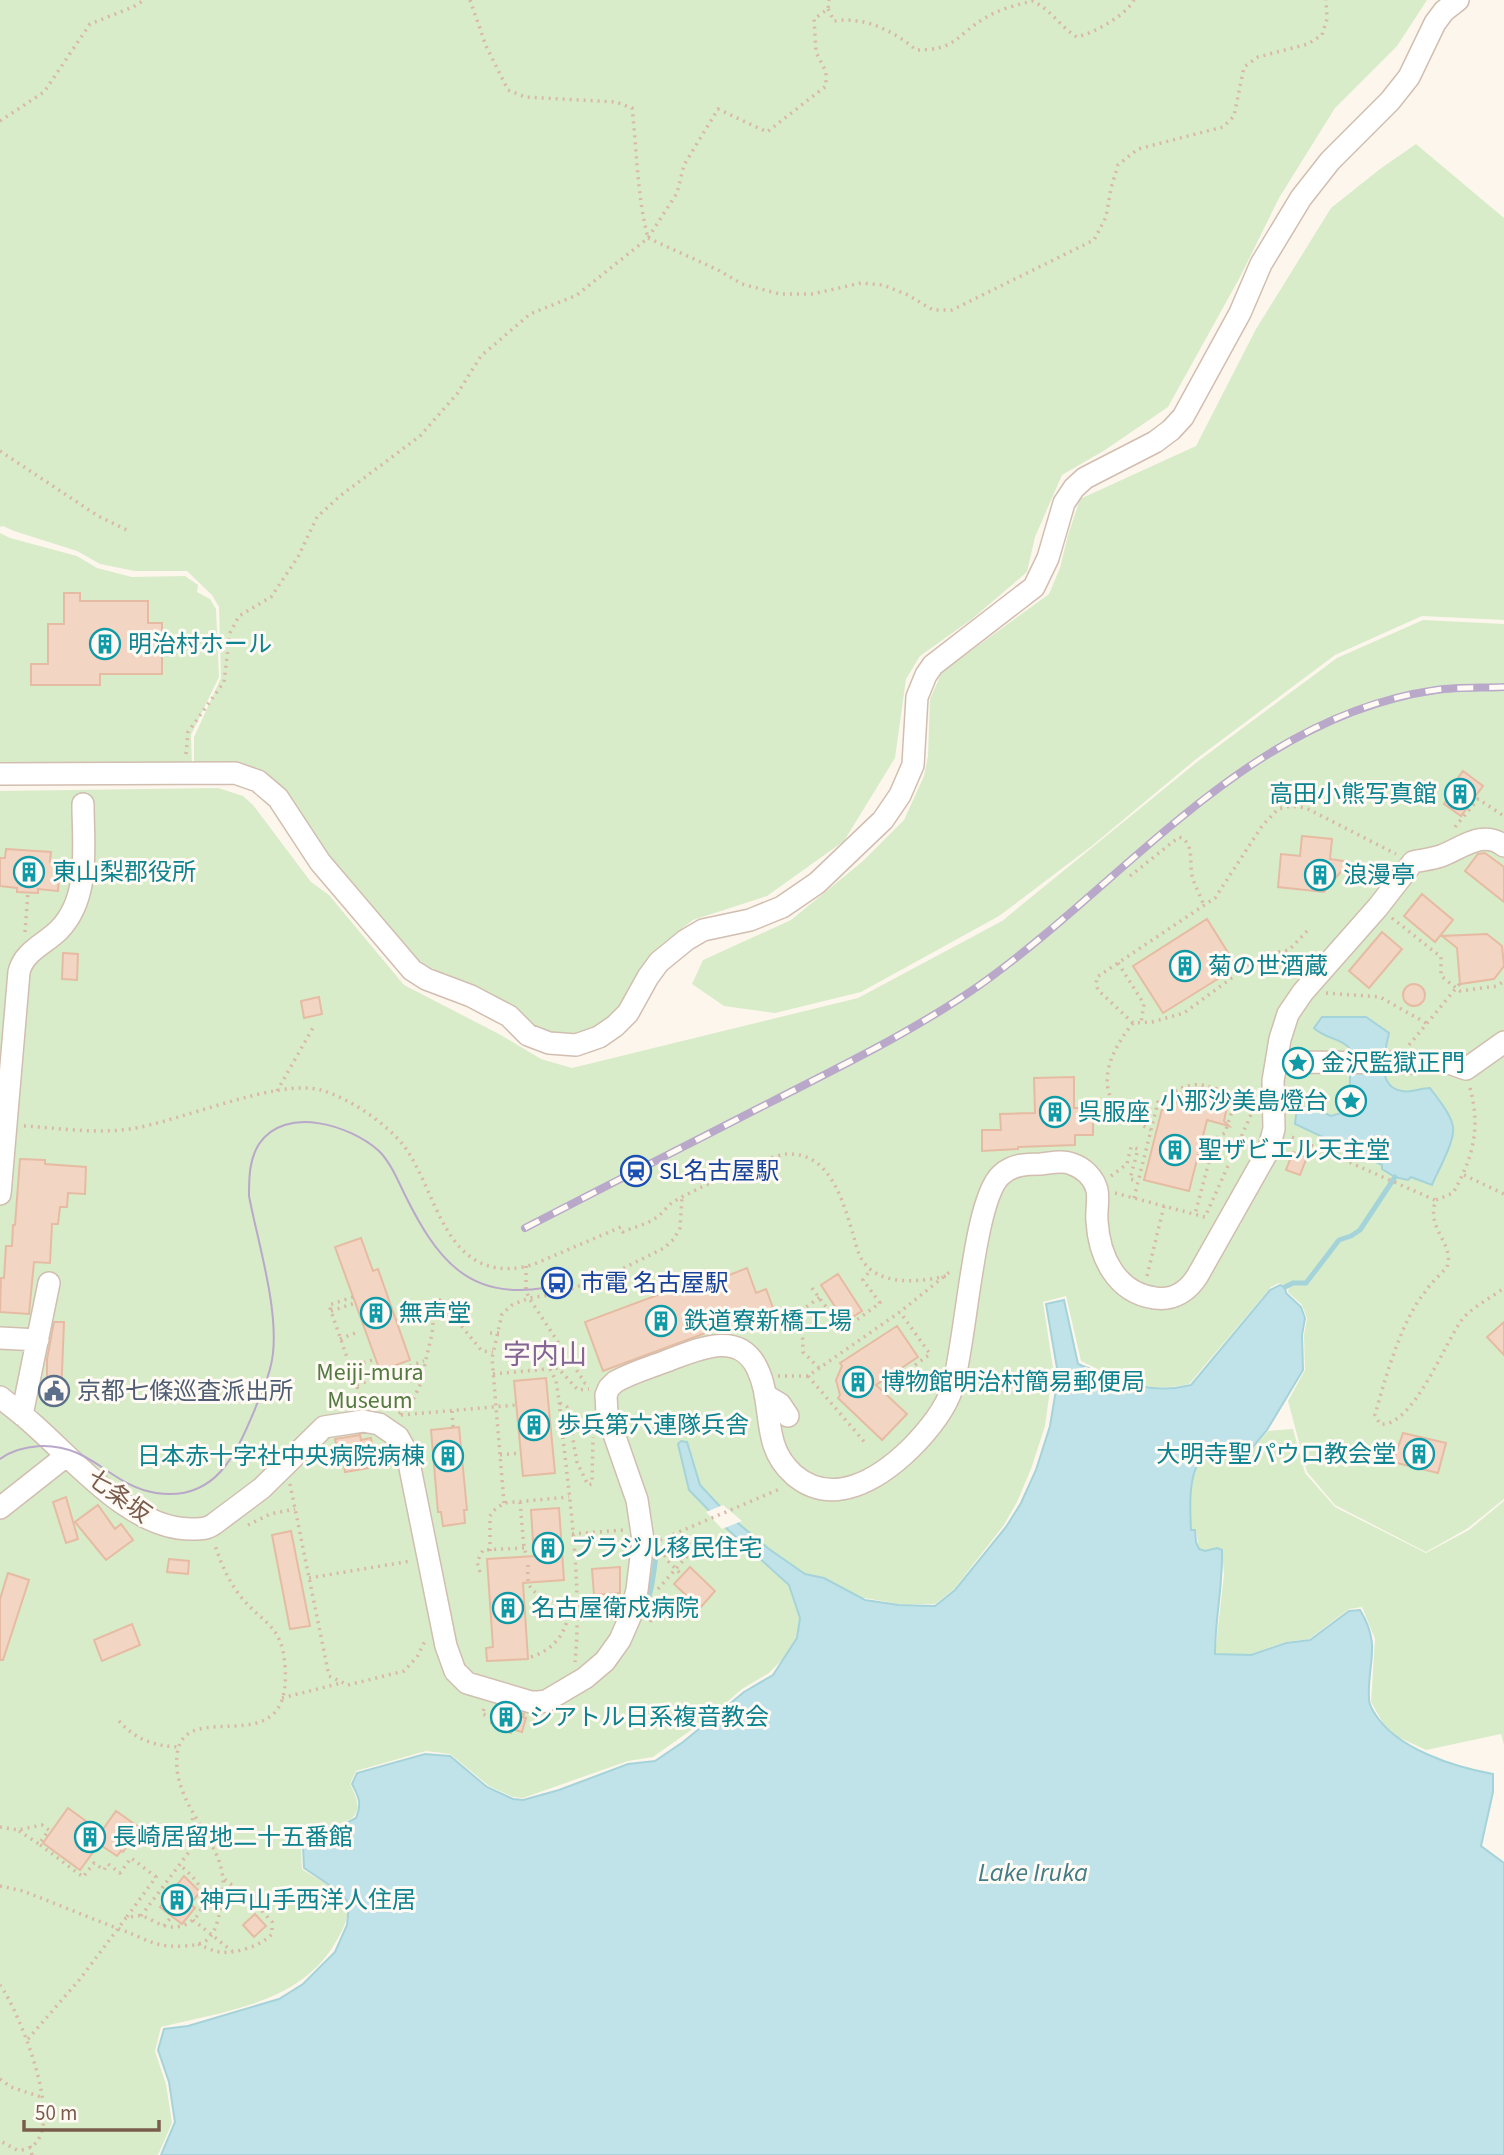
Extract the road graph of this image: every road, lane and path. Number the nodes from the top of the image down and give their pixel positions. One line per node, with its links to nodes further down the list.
1 (144, 0): 8 (path)
2 (470, 0): 9 (path)
3 (829, 0): 7 (path)
4 (1134, 0): 7 (path)
5 (1326, 0): 9 (path)
6 (1458, 0): 13 (street)
7 (828, 9): 9 (path)
8 (0, 121)
9 (648, 238): 13 (path)
10 (0, 451): 11 (path)
11 (129, 531)
12 (0, 774): 13 (street)
13 (186, 774)
14 (83, 804): 24 (street)
15 (1504, 816): 16 (path)
16 (1448, 833)
17 (1504, 846): 18 (street)
18 (1413, 862): 21 (path); 29 (street)
19 (1130, 876): 21 (path)
20 (27, 892): 24 (path)
21 (1205, 906): 25 (path)
22 (1392, 918): 28 (path)
23 (1307, 931): 30 (path)
24 (23, 959): 40 (street)
25 (1118, 963): 30 (path); 31 (path)
26 (1461, 981): 28 (path)
27 (1504, 982): 28 (path)
28 (1456, 987): 32 (path)
29 (1303, 992): 32 (path); 36 (street)
30 (1141, 1023): 31 (path)
31 (1133, 1024): 42 (path)
32 (1426, 1024): 34 (path)
33 (314, 1026): 38 (path)
34 (1412, 1041)
35 (1504, 1042): 37 (street)
36 (1277, 1062): 37 (street); 41 (street)
37 (1466, 1069): 44 (path)
38 (277, 1091): 40 (path); 54 (path)
39 (1256, 1105): 53 (path)
40 (6, 1124): 46 (street)
41 (1274, 1129): 51 (path); 89 (street)
42 (1151, 1130): 45 (path); 53 (path)
43 (1115, 1175): 45 (path)
44 (1464, 1175): 47 (path); 51 (path)
45 (1138, 1181): 50 (path)
46 (0, 1194)
47 (1504, 1194)
48 (1124, 1196): 50 (path)
49 (682, 1198): 54 (path); 55 (path); 64 (path)
50 (1134, 1198): 52 (path)
51 (1436, 1200): 61 (path)
52 (1164, 1206): 53 (path); 58 (path)
53 (1195, 1214)
54 (526, 1266): 64 (path)
55 (871, 1269): 57 (path); 63 (path)
56 (954, 1269): 57 (path)
57 (946, 1276): 68 (path)
58 (1145, 1282)
59 (49, 1283): 75 (street)
60 (812, 1288): 63 (path)
61 (1504, 1288)
62 (353, 1297): 67 (path)
63 (821, 1297): 66 (path)
64 (529, 1298): 72 (path); 85 (path)
65 (355, 1303): 67 (path)
66 (802, 1310): 69 (path); 80 (path)
67 (331, 1311): 74 (path)
68 (900, 1312): 80 (path); 87 (path)
69 (736, 1329)
70 (358, 1332): 74 (path)
71 (490, 1333): 72 (path)
72 (499, 1333): 76 (path)
73 (0, 1338): 75 (street)
74 (340, 1339): 79 (path)
75 (38, 1340): 97 (street)
76 (495, 1351): 78 (path); 82 (path)
77 (376, 1359): 79 (path)
78 (424, 1361): 86 (path); 96 (path)
79 (350, 1367): 86 (path)
80 (819, 1368): 84 (path)
81 (550, 1369): 82 (path); 88 (path); 92 (path)
82 (492, 1374): 94 (path)
83 (781, 1376): 84 (path)
84 (808, 1376): 101 (path)
85 (585, 1382)
86 (356, 1385): 99 (path)
87 (887, 1386)
88 (589, 1389)
89 (765, 1395): 95 (street); 98 (street)
90 (0, 1397): 97 (street, 七条坂)
91 (553, 1400): 92 (path)
92 (560, 1402): 95 (path); 102 (path)
93 (516, 1405): 94 (path)
94 (495, 1407): 96 (path); 106 (path)
95 (606, 1407): 130 (street)
96 (452, 1411): 100 (path)
97 (22, 1415): 104 (street, 七条坂)
98 (788, 1416)
99 (369, 1422): 107 (street); 123 (street)
100 (453, 1427)
101 (867, 1445)
102 (564, 1449): 103 (path); 109 (path)
103 (557, 1450)
104 (60, 1451): 112 (street); 115 (street, 七条坂)
105 (520, 1453): 106 (path)
106 (500, 1455): 111 (path)
107 (293, 1457): 113 (path); 115 (street)
108 (787, 1485): 124 (path)
109 (569, 1497): 110 (path); 117 (path)
110 (520, 1502): 111 (path); 118 (path)
111 (504, 1503): 119 (path)
112 (0, 1507)
113 (295, 1509): 114 (path); 127 (path)
114 (270, 1514)
115 (210, 1527): 135 (path)
116 (633, 1529): 117 (path)
117 (572, 1534): 129 (path)
118 (524, 1548): 119 (path); 121 (path)
119 (490, 1550): 125 (path)
120 (689, 1554): 124 (path)
121 (527, 1557)
122 (528, 1565): 128 (path)
123 (429, 1567): 127 (path); 134 (street)
124 (675, 1568): 126 (path); 130 (path)
125 (480, 1572)
126 (682, 1575)
127 (309, 1578): 133 (path)
128 (569, 1604): 129 (path); 131 (path)
129 (577, 1606): 134 (path)
130 (626, 1629): 134 (street)
131 (531, 1657)
132 (404, 1671): 133 (path)
133 (343, 1682): 135 (path)
134 (572, 1687)
135 (282, 1699): 137 (path)
136 (118, 1721): 137 (path)
137 (179, 1746): 138 (path)
138 (194, 1814): 142 (path); 143 (path)
139 (0, 1827): 140 (path)
140 (18, 1830): 141 (path); 141 (path)
141 (38, 1844): 147 (path)
142 (180, 1865): 145 (path); 148 (path)
143 (223, 1878): 151 (path); 153 (path)
144 (0, 1886): 150 (path)
145 (141, 1916): 147 (path); 149 (path)
146 (172, 1916): 149 (path)
147 (126, 1918): 150 (path)
148 (193, 1920): 149 (path); 151 (path)
149 (164, 1926)
150 (116, 1928): 152 (path); 155 (path)
151 (211, 1935): 152 (path); 153 (path)
152 (198, 1944): 153 (path)
153 (232, 1951)
154 (0, 1985): 155 (path)
155 (27, 2039): 157 (path)
156 (0, 2079): 157 (path)
157 (41, 2097): 159 (path)
158 (0, 2141): 159 (path)
159 (30, 2146): 160 (path)
160 (32, 2155)

